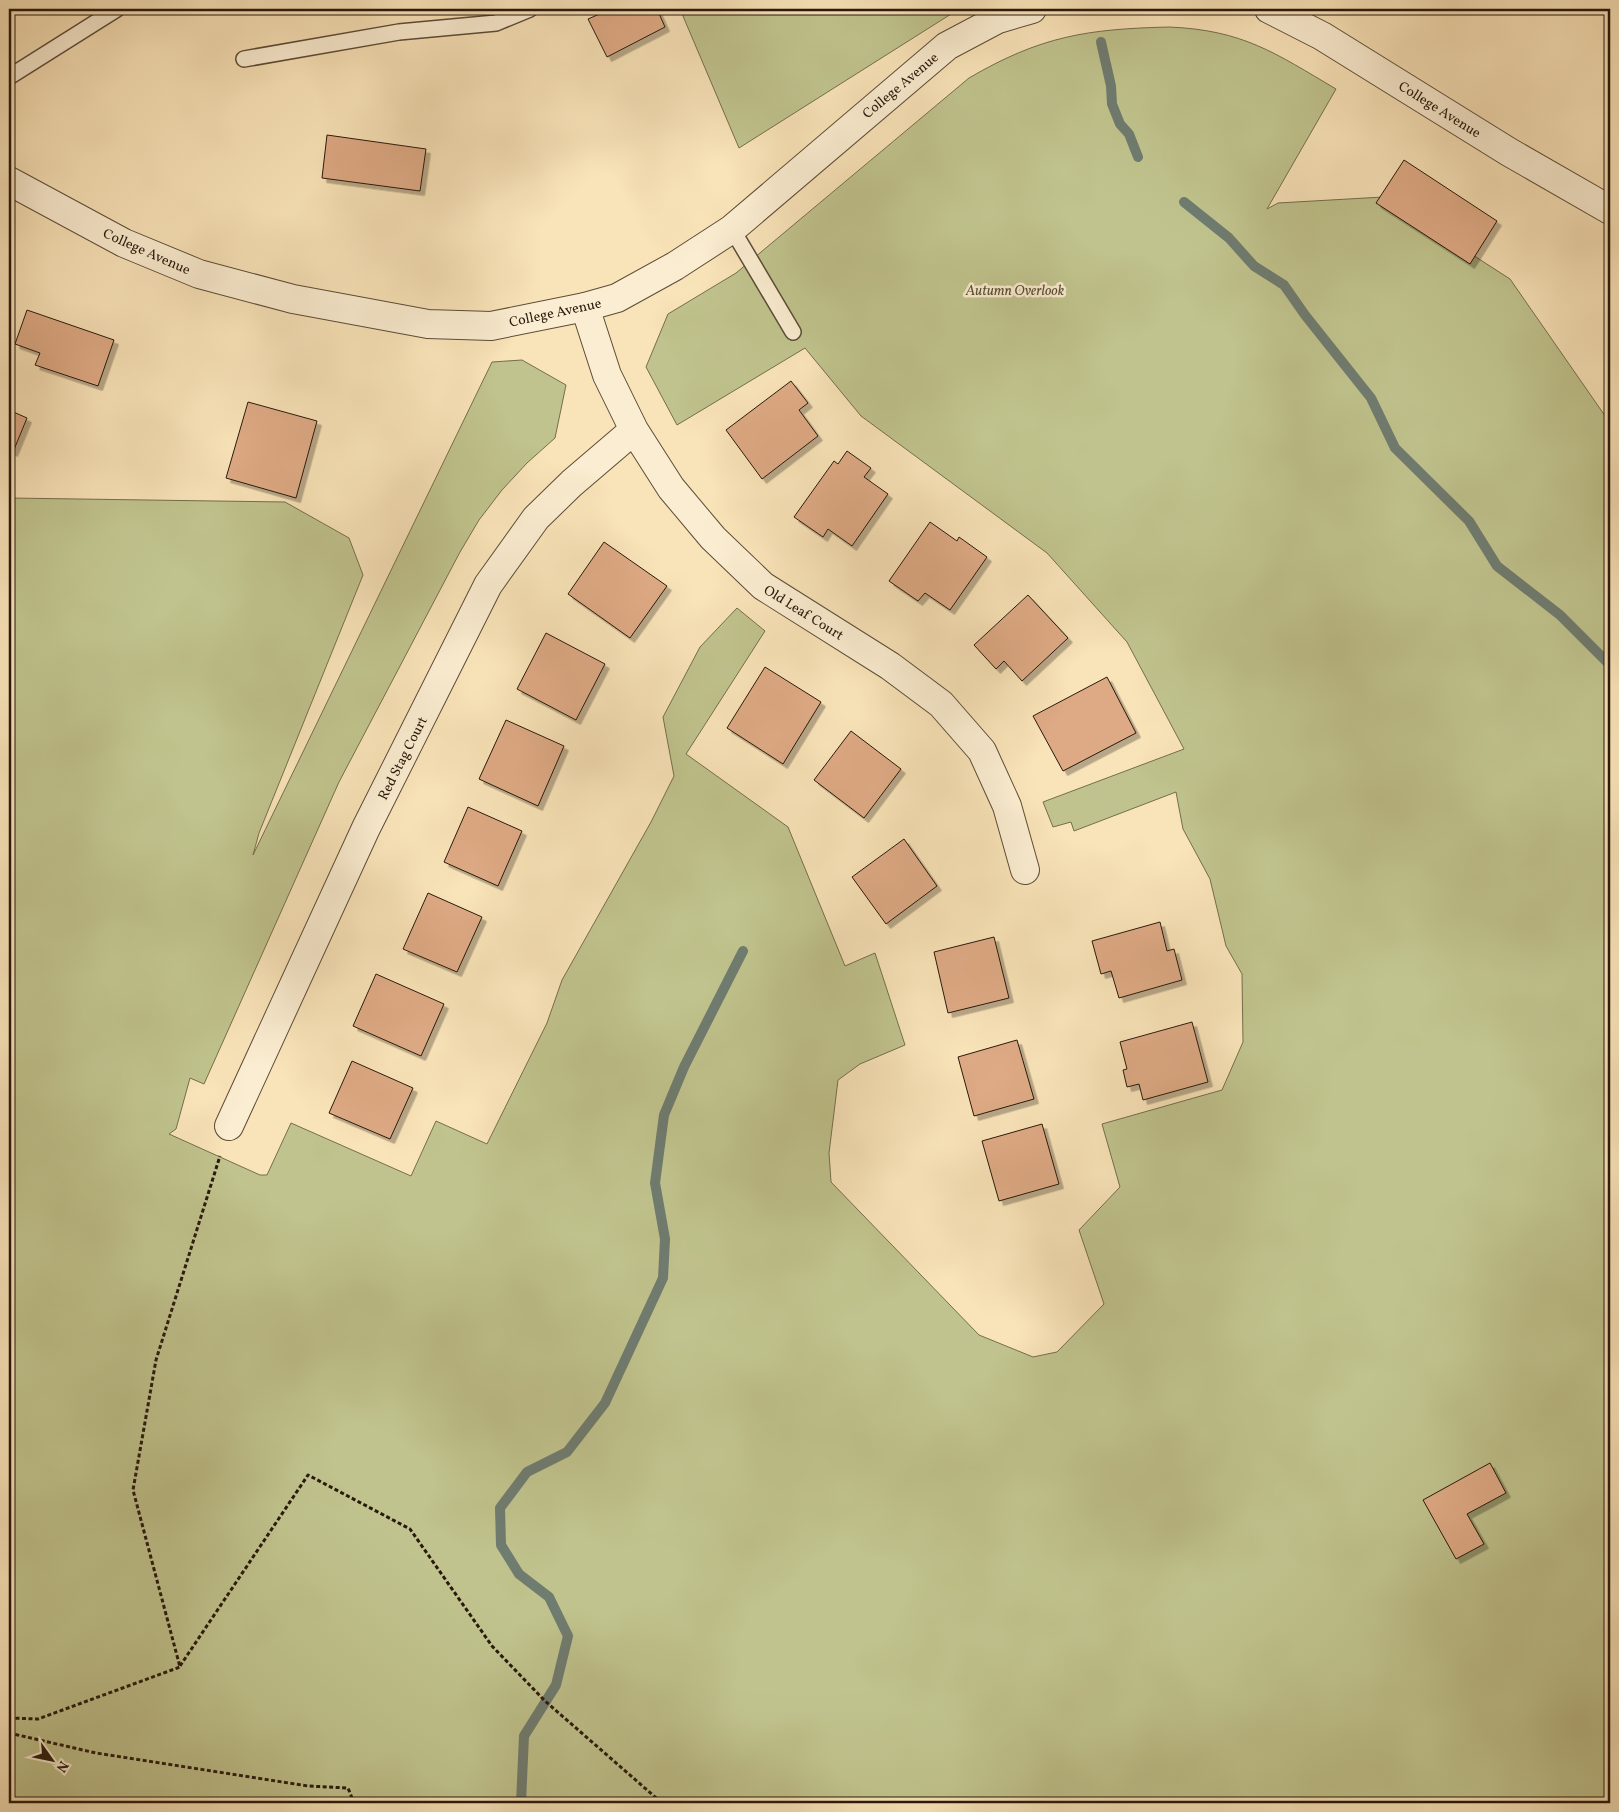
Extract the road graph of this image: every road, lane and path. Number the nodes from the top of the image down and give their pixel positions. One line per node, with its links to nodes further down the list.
1 (117, 9): 6 (lane)
2 (530, 9): 5 (lane)
3 (1032, 9): 9 (street, College Avenue)
4 (1270, 9): 8 (street, College Avenue)
5 (244, 59)
6 (9, 77)
7 (9, 181): 10 (street, College Avenue)
8 (1610, 210)
9 (732, 230): 10 (street, College Avenue); 11 (lane)
10 (585, 307): 12 (street, Old Leaf Court)
11 (793, 332)
12 (634, 430): 13 (street, Old Leaf Court); 14 (street, Red Stag Court)
13 (1025, 870)
14 (229, 1126): 15 (path)
15 (180, 1667): 16 (path); 19 (path)
16 (9, 1718)
17 (9, 1733): 18 (path)
18 (354, 1803)
19 (662, 1803)

